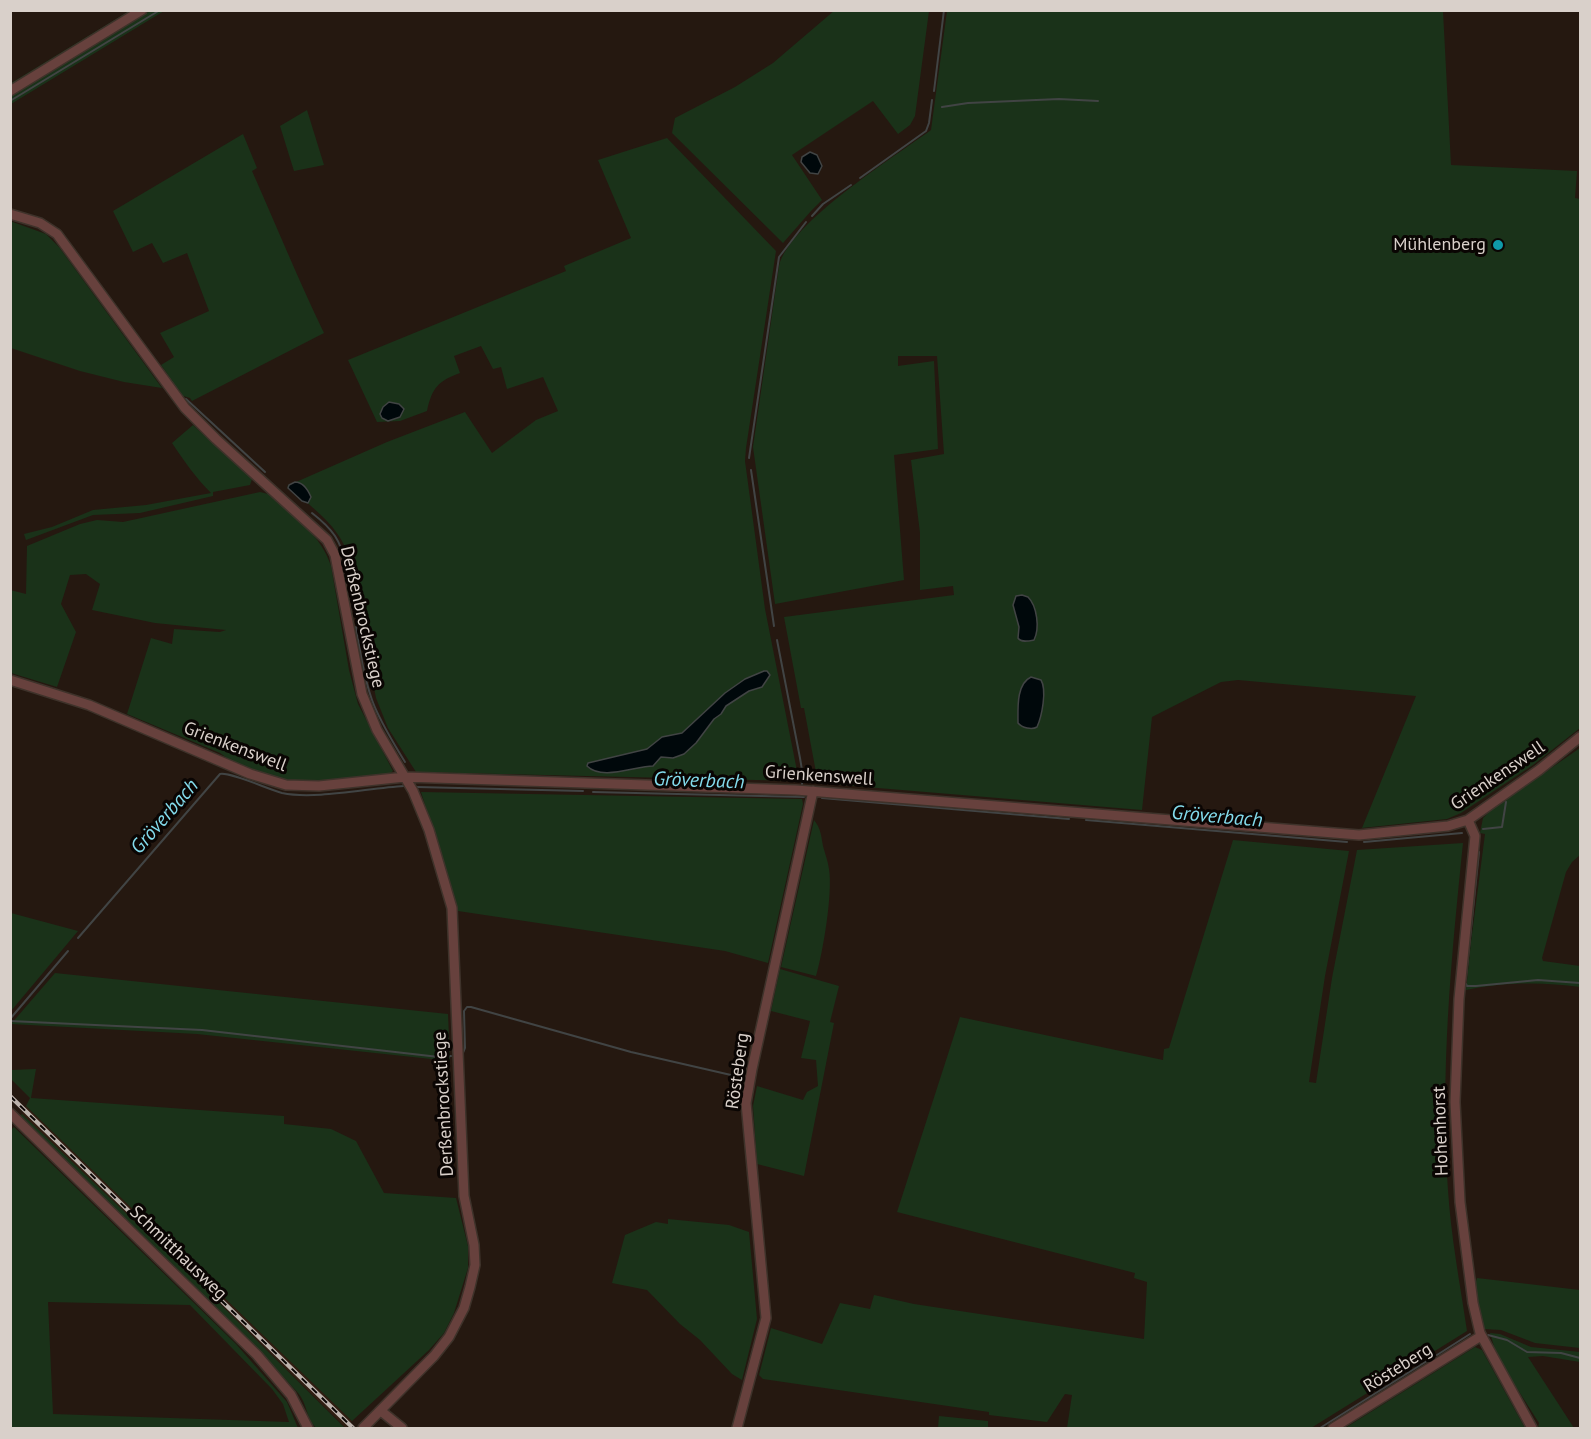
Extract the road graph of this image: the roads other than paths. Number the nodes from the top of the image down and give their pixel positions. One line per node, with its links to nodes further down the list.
1 (142, 10): 2 (street)
2 (10, 91)
3 (10, 214): 6 (street, Derßenbrockstiege)
4 (10, 680): 6 (street, Grienkenswell)
5 (1581, 737): 8 (street, Grienkenswell)
6 (405, 777): 7 (street, Grienkenswell); 11 (street, Derßenbrockstiege)
7 (813, 791): 8 (street, Grienkenswell); 15 (street, Rösteberg)
8 (1468, 820): 10 (street, Hohenhorst)
9 (10, 1113): 12 (street, Schmitthausweg)
10 (1481, 1336): 16 (street, Rösteberg); 17 (street, Hohenhorst)
11 (381, 1411): 13 (street, Derßenbrockstiege); 14 (street)
12 (308, 1428)
13 (364, 1428)
14 (402, 1428)
15 (737, 1428)
16 (1333, 1428)
17 (1532, 1428)

